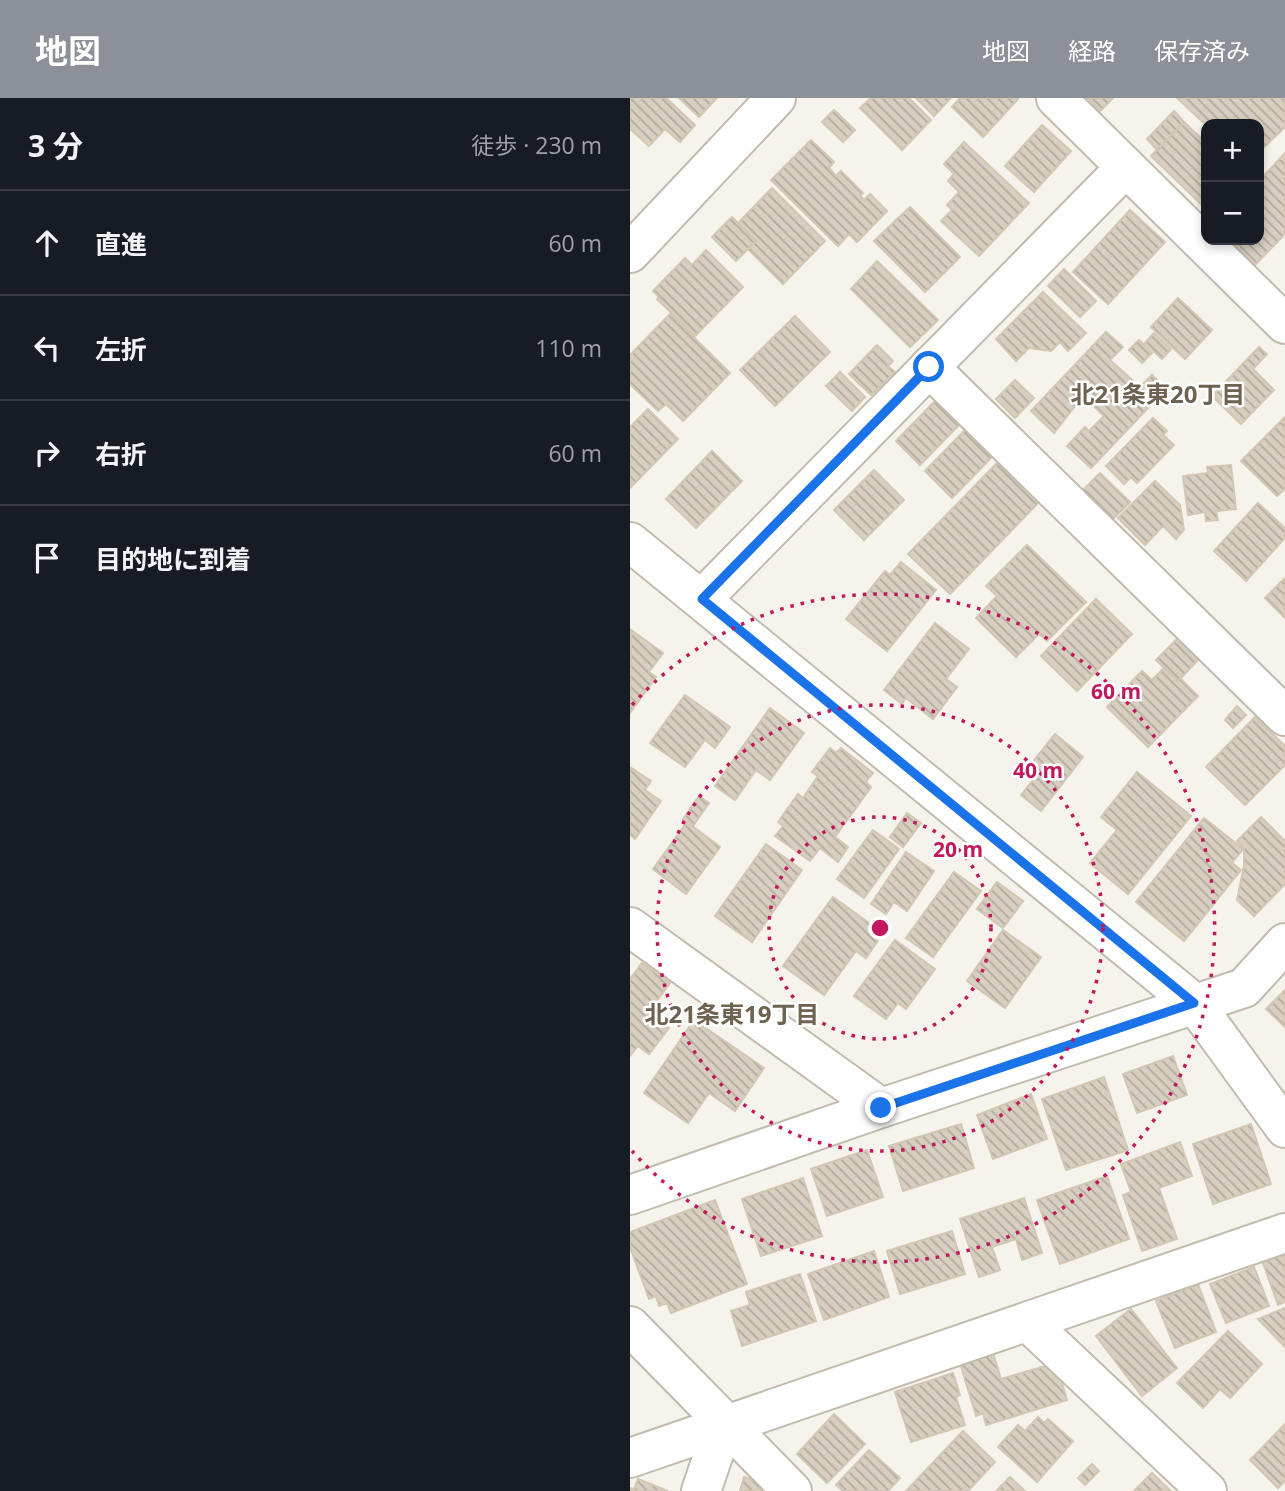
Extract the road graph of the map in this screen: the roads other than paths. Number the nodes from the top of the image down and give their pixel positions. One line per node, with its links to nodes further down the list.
1 (776, 98): 4 (street)
2 (1056, 98): 3 (street)
3 (1126, 167): 5 (street); 6 (street)
4 (630, 253)
5 (1285, 324)
6 (929, 367): 8 (street); 9 (street)
7 (630, 542): 8 (street)
8 (702, 599): 12 (street)
9 (1285, 716)
10 (630, 928): 13 (street)
11 (1285, 943): 12 (street)
12 (1194, 1003): 13 (street); 14 (street)
13 (881, 1108): 15 (street)
14 (1285, 1128)
15 (630, 1195)
16 (1285, 1233): 17 (street)
17 (1029, 1323): 19 (street); 23 (street)
18 (630, 1326): 19 (street)
19 (724, 1424): 20 (street); 21 (street); 22 (street)
20 (630, 1458)
21 (701, 1491)
22 (792, 1491)
23 (1207, 1491)

